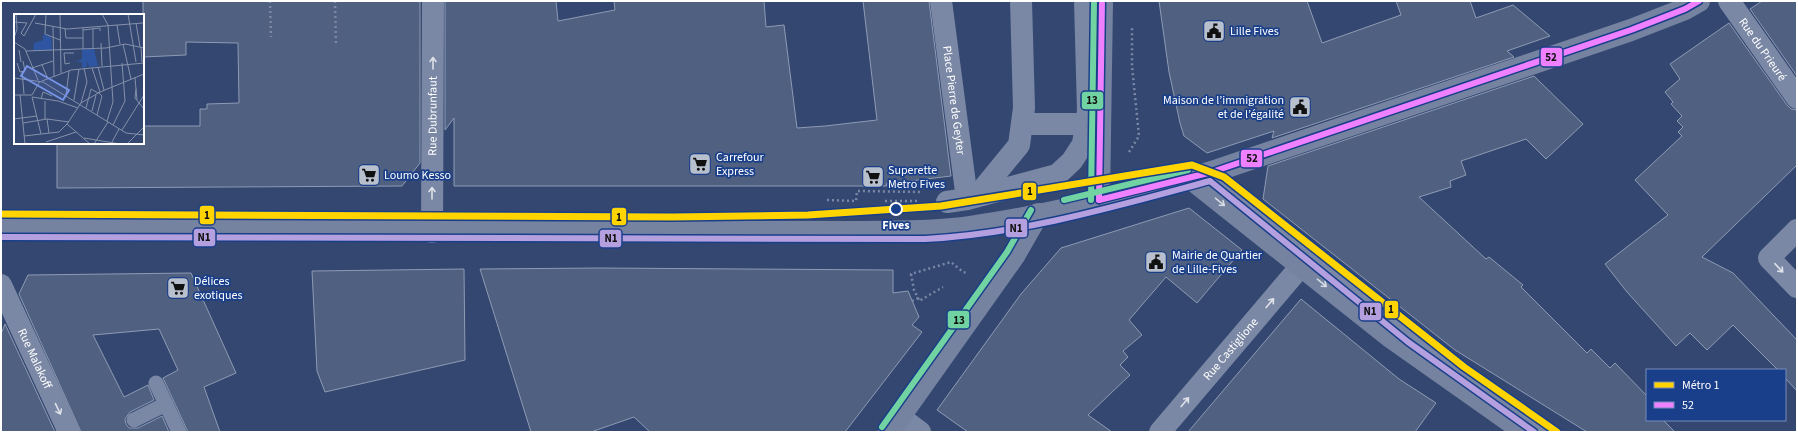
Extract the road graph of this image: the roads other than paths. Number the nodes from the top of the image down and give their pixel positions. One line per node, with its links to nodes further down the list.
1 (433, 1): 18 (street, Rue Dubrunfaut, one-way to 1)
2 (941, 1): 13 (street, Place Pierre de Geyter)
3 (1022, 1): 9 (street)
4 (1085, 1): 13 (street)
5 (1102, 1): 14 (main road)
6 (1698, 1): 11 (main road)
7 (1729, 1): 8 (street, Rue du Prieuré)
8 (1797, 98)
9 (1022, 124): 10 (street); 13 (street)
10 (1075, 124)
11 (1212, 172): 12 (main road); 31 (lane)
12 (1190, 178): 14 (main road); 19 (main road, one-way to 19)
13 (957, 200)
14 (1099, 200): 15 (main road)
15 (1038, 214): 18 (main road); 25 (main road)
16 (1, 229): 18 (main road)
17 (1797, 230): 21 (street, one-way to 21)
18 (432, 232)
19 (1301, 266): 29 (street, Rue Castiglione, one-way to 19); 30 (main road, one-way to 30)
20 (1, 285): 26 (street, Rue Malakoff, one-way to 26)
21 (1797, 287)
22 (156, 383): 23 (lane)
23 (166, 404): 24 (lane); 27 (lane)
24 (134, 420)
25 (895, 425): 28 (street)
26 (69, 432)
27 (179, 432)
28 (920, 432)
29 (1160, 432)
30 (1525, 432)
31 (1548, 432)

